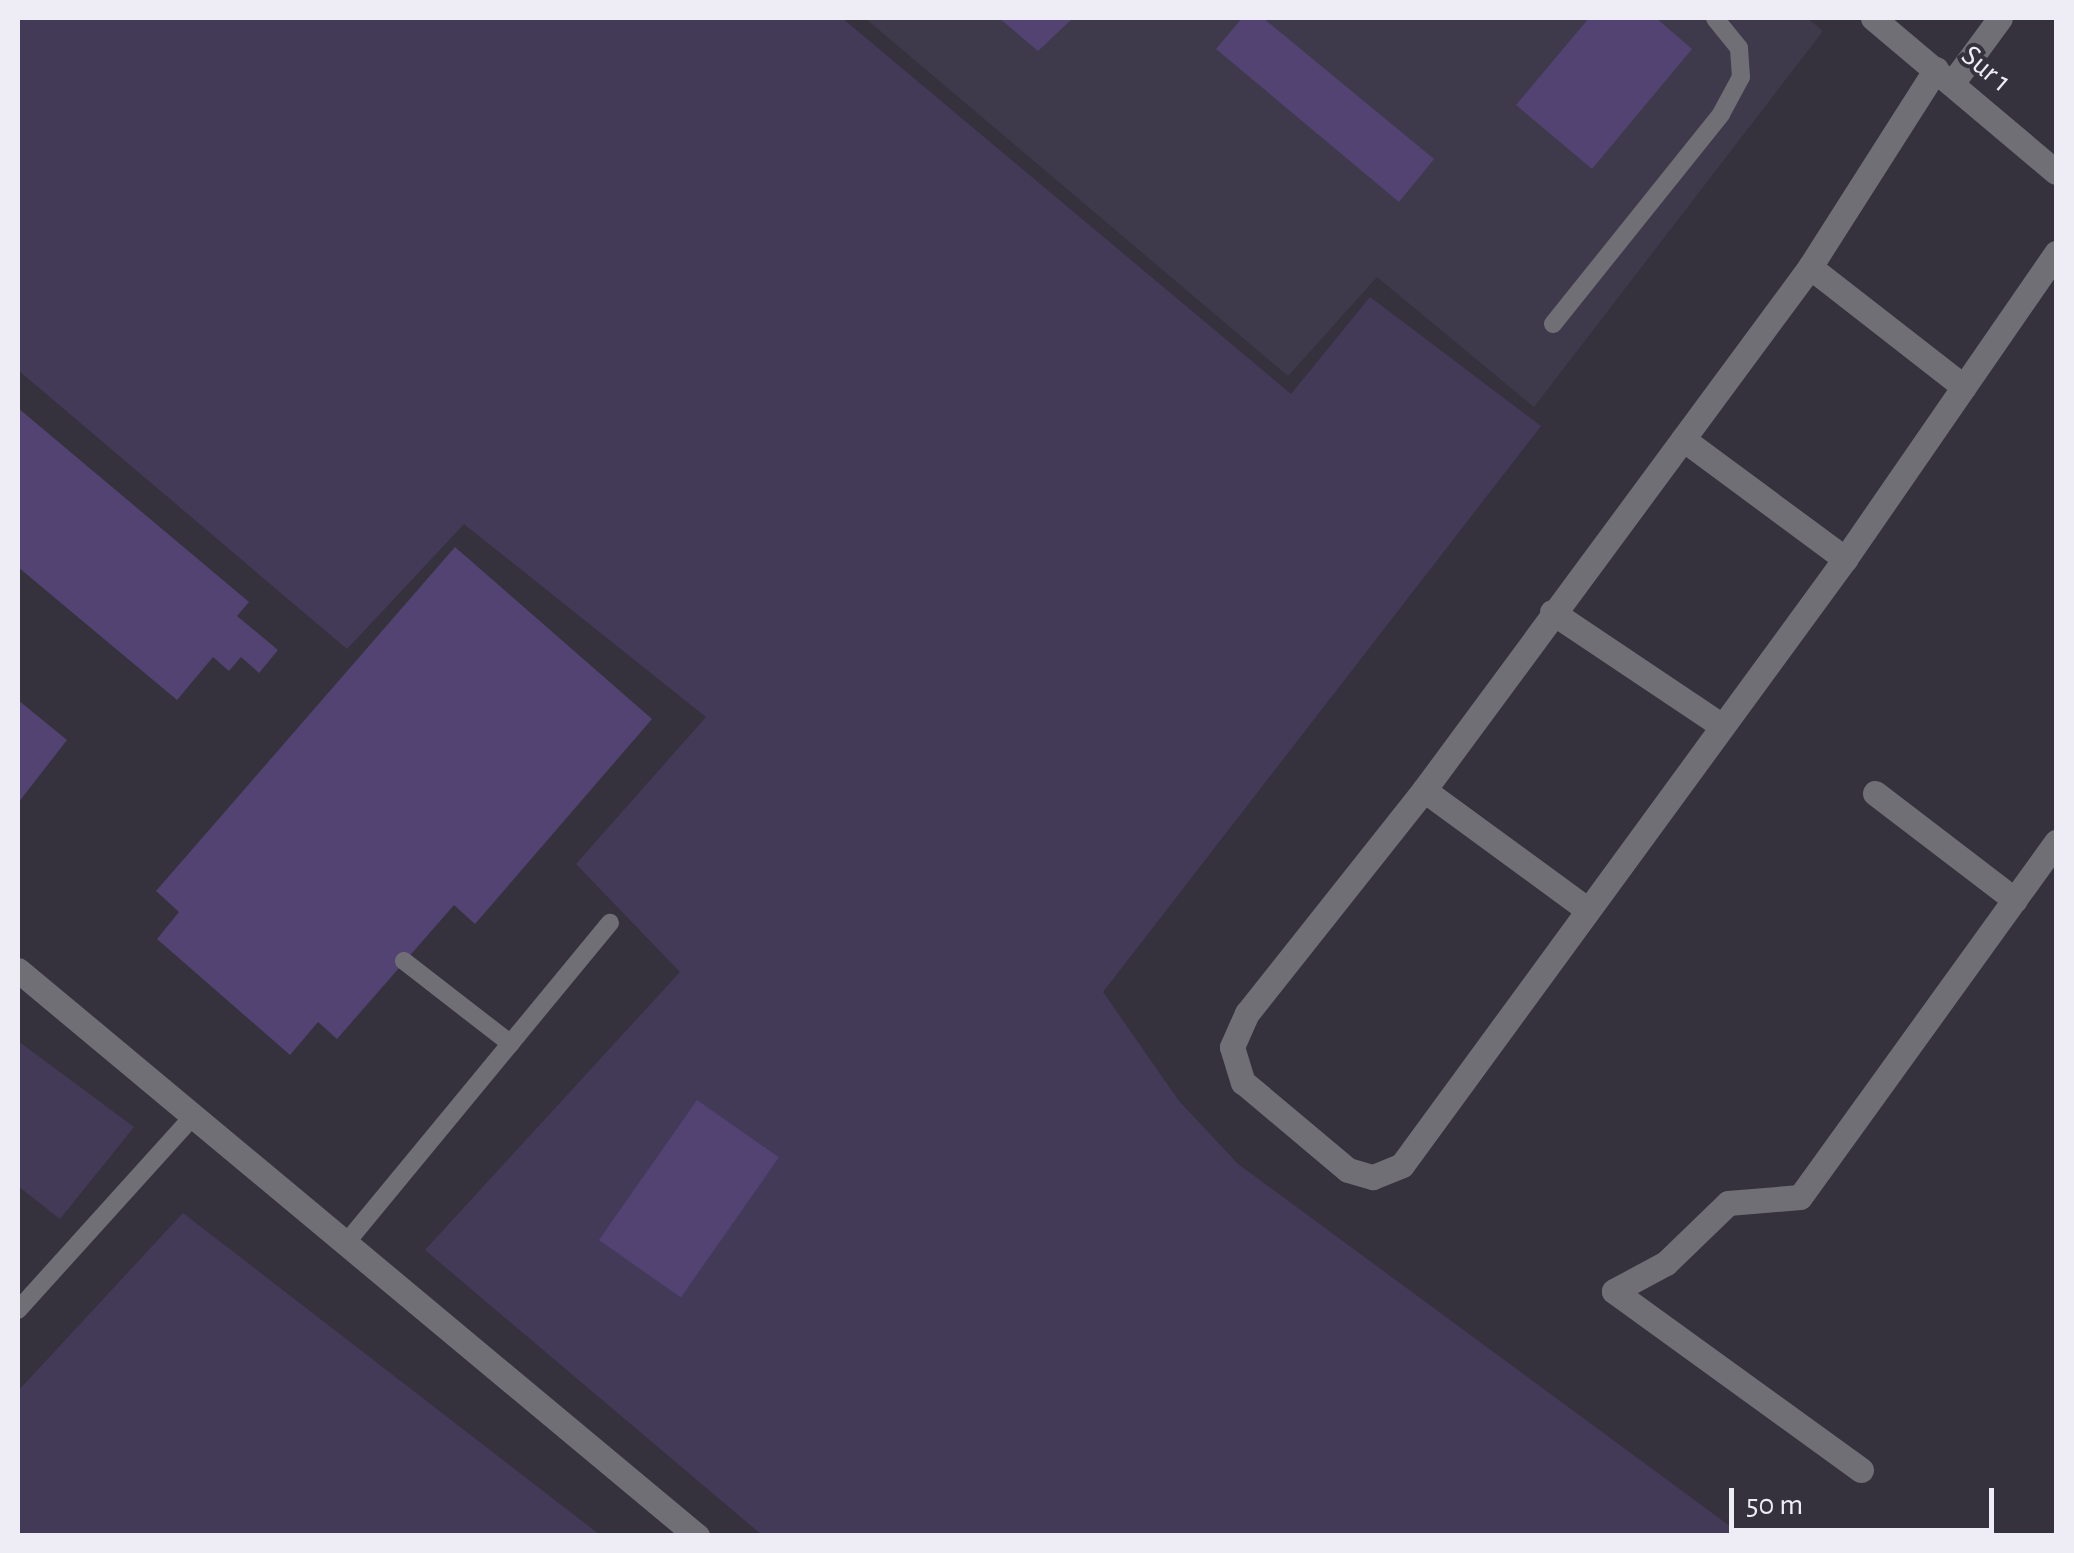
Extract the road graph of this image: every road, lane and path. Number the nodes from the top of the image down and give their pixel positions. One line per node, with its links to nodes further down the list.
1 (1715, 18): 8 (lane)
2 (1873, 18): 4 (street, Sur 1)
3 (2000, 18): 4 (street)
4 (1945, 76): 5 (street, Sur 1); 7 (street)
5 (2056, 172)
6 (2056, 253): 9 (street)
7 (1810, 267): 9 (street); 10 (street)
8 (1553, 324)
9 (1964, 387): 11 (street)
10 (1683, 440): 11 (street); 12 (street)
11 (1845, 560): 13 (street)
12 (1552, 612): 13 (street); 14 (street)
13 (1722, 726): 18 (street)
14 (1424, 790): 18 (street); 18 (street)
15 (1874, 793): 17 (street)
16 (2056, 842): 17 (street)
17 (2015, 900): 26 (street)
18 (1585, 908)
19 (610, 923): 22 (lane)
20 (404, 962): 22 (lane)
21 (18, 970): 23 (street)
22 (510, 1044): 24 (lane)
23 (193, 1116): 24 (street); 25 (lane)
24 (346, 1244): 27 (street)
25 (18, 1310)
26 (1861, 1470)
27 (697, 1536)

